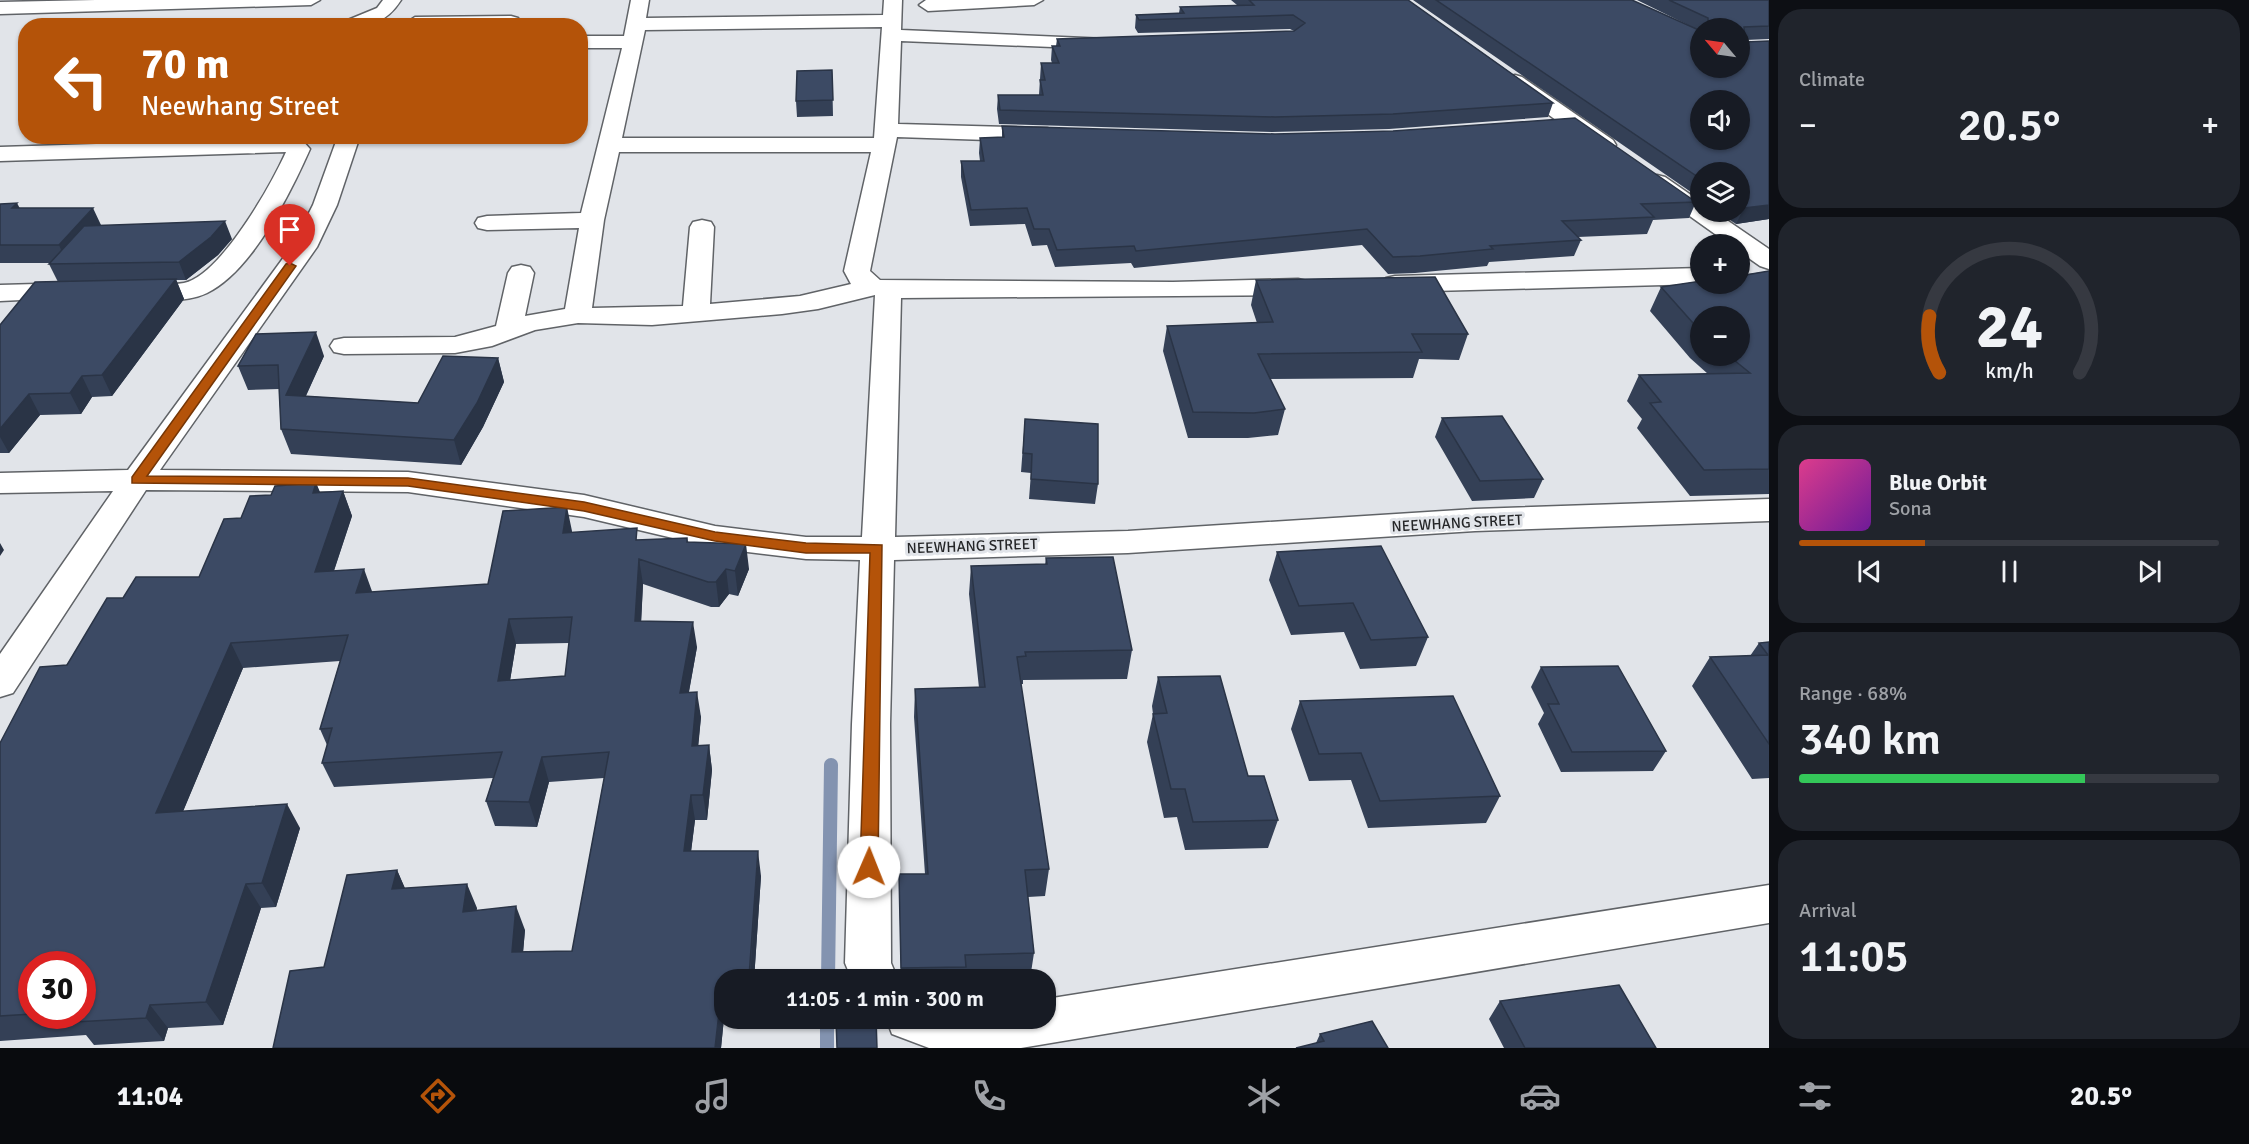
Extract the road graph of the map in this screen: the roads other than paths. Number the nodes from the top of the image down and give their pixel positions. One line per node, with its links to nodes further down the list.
1 (311, 0): 6 (street)
2 (392, 0): 7 (street)
3 (893, 0): 9 (street)
4 (1034, 0): 5 (street)
5 (928, 5)
6 (0, 8)
7 (369, 18)
8 (636, 22): 9 (street); 10 (street); 20 (street)
9 (891, 28): 11 (street); 16 (street)
10 (588, 39)
11 (1117, 41)
12 (1495, 67): 13 (street)
13 (1576, 124): 14 (street); 22 (street)
14 (1540, 127)
15 (1065, 136): 16 (street)
16 (886, 137): 20 (street); 32 (street)
17 (209, 144): 21 (street)
18 (280, 144): 34 (street)
19 (346, 144): 40 (street)
20 (610, 144): 24 (street)
21 (0, 154)
22 (1624, 158)
23 (1643, 172): 27 (street)
24 (592, 220): 25 (street); 36 (street)
25 (487, 223)
26 (702, 227): 35 (street)
27 (1762, 270)
28 (521, 273): 38 (street)
29 (1690, 276): 30 (street)
30 (1376, 285)
31 (1328, 286): 32 (street)
32 (880, 288): 35 (street); 43 (street)
33 (0, 292): 34 (street)
34 (37, 292): 37 (street)
35 (696, 314): 36 (street)
36 (579, 315): 38 (street)
37 (15, 319)
38 (509, 328): 39 (street)
39 (344, 346)
40 (137, 480): 41 (street, NEEWHANG STREET); 43 (street, NEEWHANG STREET); 44 (street)
41 (0, 483)
42 (1769, 510): 43 (street, NEEWHANG STREET)
43 (877, 549): 46 (street)
44 (0, 683)
45 (1769, 904): 47 (street)
46 (870, 969)
47 (1056, 1020)
48 (938, 1029): 49 (street)
49 (1000, 1029)

